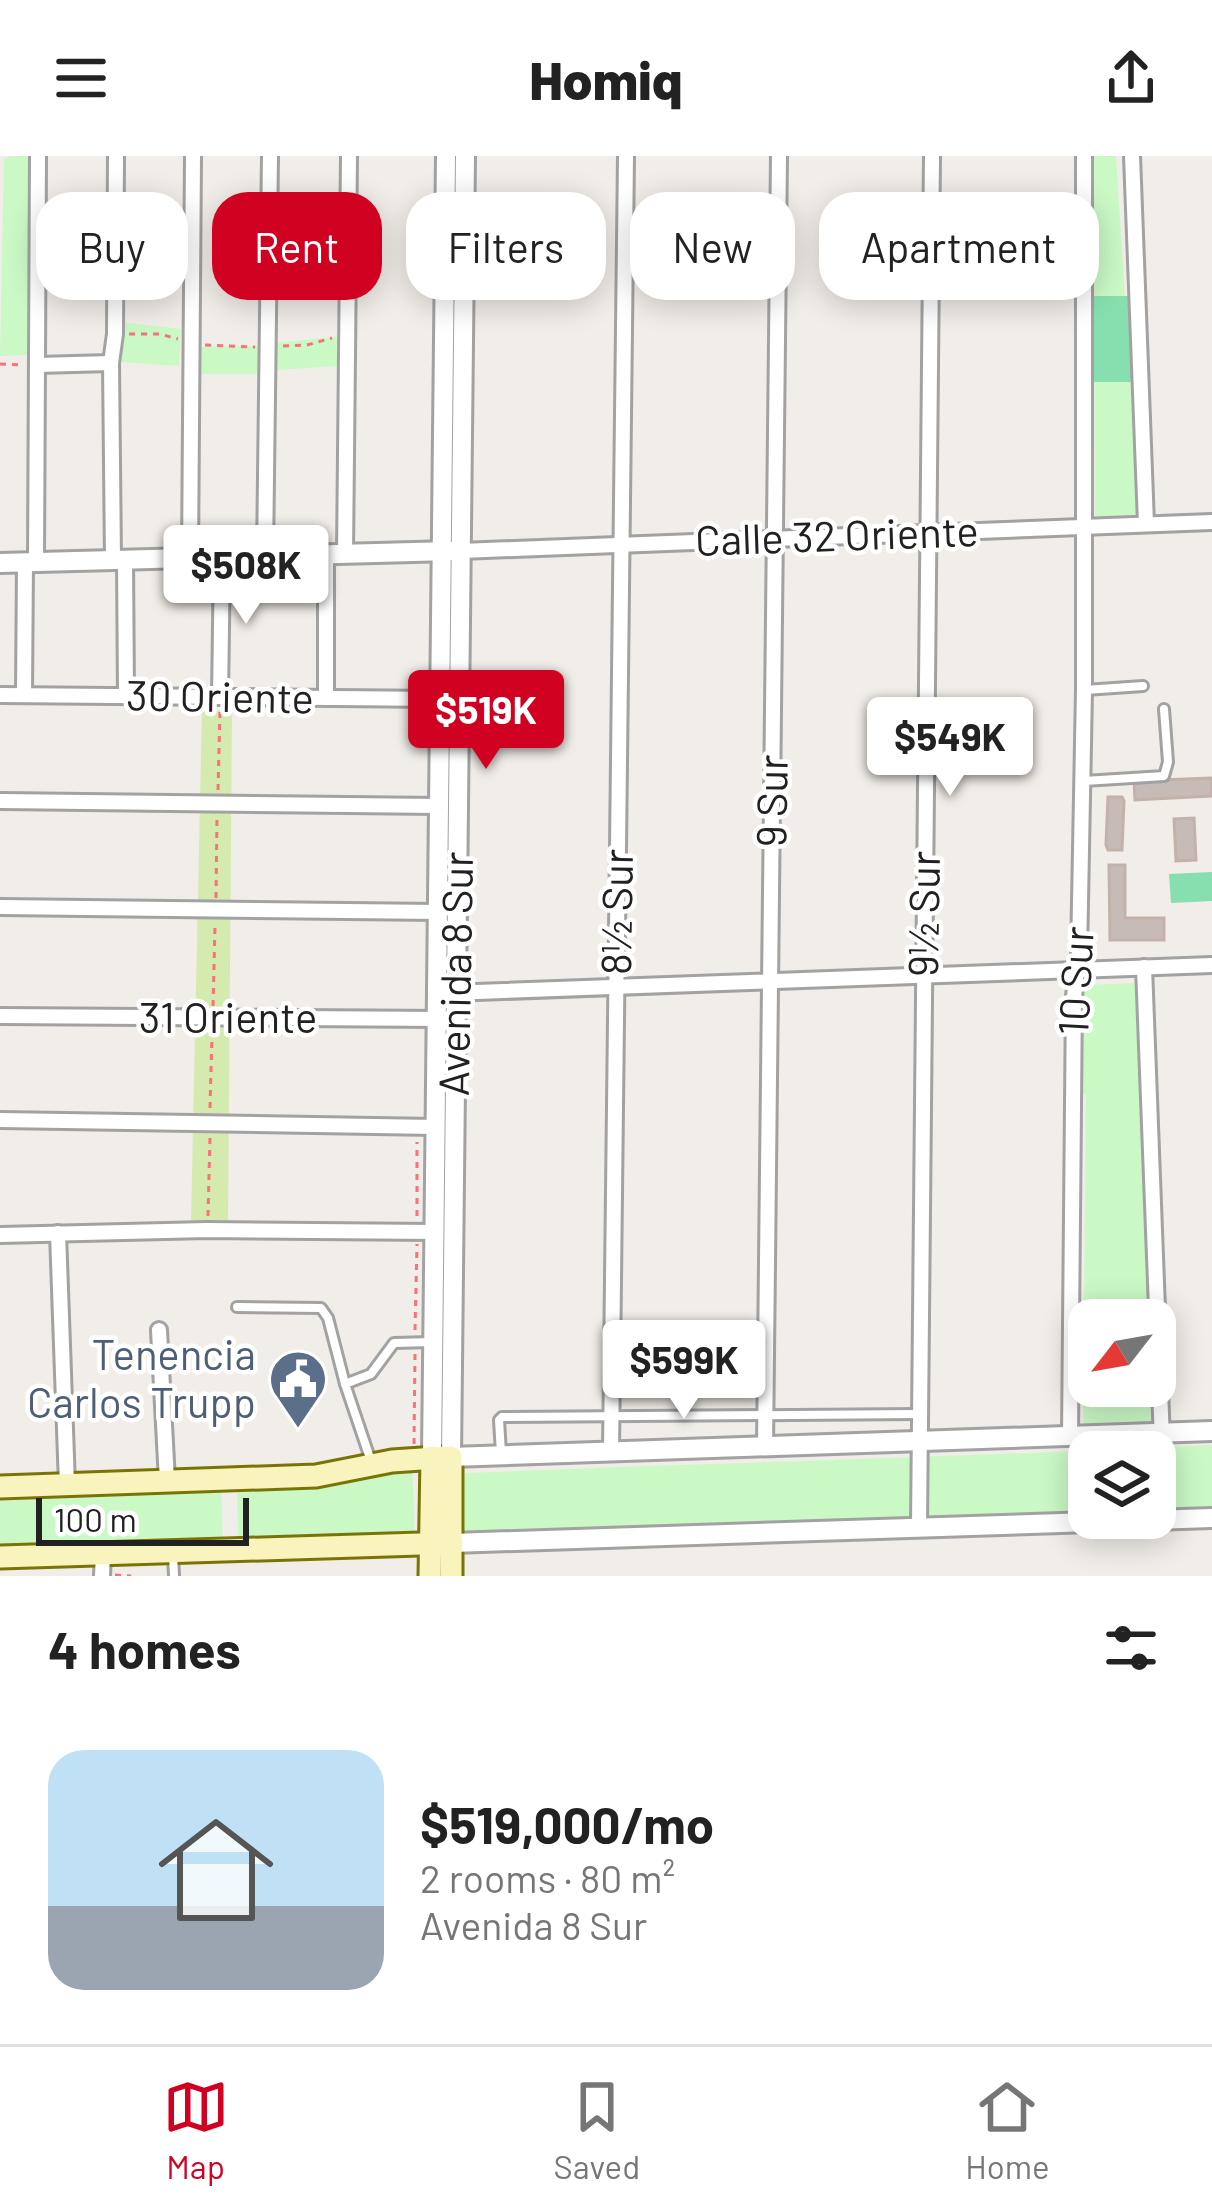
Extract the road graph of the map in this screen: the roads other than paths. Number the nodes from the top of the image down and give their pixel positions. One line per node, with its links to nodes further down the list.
1 (38, 156): 14 (street)
2 (116, 156): 13 (street)
3 (193, 156): 25 (street)
4 (270, 156): 23 (street)
5 (349, 156): 22 (street)
6 (446, 156): 21 (street, Avenida 8 Sur)
7 (465, 156): 21 (street, Avenida 8 Sur)
8 (626, 156): 20 (street, 8½ Sur)
9 (779, 156): 19 (street, 9 Sur)
10 (932, 156): 18 (street, 9½ Sur)
11 (1084, 156): 17 (street, 10 Sur)
12 (1132, 156): 16 (street)
13 (111, 363): 14 (street); 26 (street)
14 (37, 365): 27 (street)
15 (1212, 522): 16 (street, Calle 32 Oriente)
16 (1146, 524): 17 (street, Calle 32 Oriente)
17 (1082, 526): 18 (street, Calle 32 Oriente); 30 (street, 10 Sur)
18 (928, 533): 19 (street, Calle 32 Oriente); 46 (street, 9½ Sur)
19 (775, 539): 20 (street, Calle 32 Oriente); 47 (street, 9 Sur)
20 (621, 545): 21 (street, Calle 32 Oriente); 48 (street, 8½ Sur)
21 (452, 551): 22 (street); 36 (street, Avenida 8 Sur); 49 (street, Avenida 8 Sur)
22 (335, 554): 23 (street); 35 (street)
23 (266, 556): 24 (street)
24 (222, 557): 25 (street); 34 (street)
25 (190, 558): 26 (street)
26 (119, 560): 27 (street); 33 (street)
27 (30, 562): 28 (street); 32 (street)
28 (0, 563)
29 (1143, 686): 30 (lane)
30 (1084, 690): 38 (street, 10 Sur)
31 (0, 695): 32 (street, 30 Oriente)
32 (23, 695): 33 (street, 30 Oriente)
33 (126, 696): 34 (street, 30 Oriente)
34 (220, 698): 35 (street, 30 Oriente)
35 (326, 698): 36 (street, 30 Oriente)
36 (440, 699): 40 (street, Avenida 8 Sur)
37 (1164, 709): 38 (lane)
38 (1082, 781): 45 (street, 10 Sur)
39 (0, 801): 40 (street)
40 (439, 806): 42 (street, Avenida 8 Sur)
41 (0, 907): 42 (street)
42 (438, 912): 49 (street, Avenida 8 Sur)
43 (1212, 964): 44 (street)
44 (1144, 967): 45 (street); 65 (street, 10 Sur)
45 (1077, 970): 46 (street); 64 (street, 10 Sur)
46 (923, 975): 47 (street); 61 (street, 9½ Sur)
47 (770, 981): 48 (street); 62 (street, 9 Sur)
48 (616, 987): 49 (street); 63 (street, 8½ Sur)
49 (446, 993): 51 (street, Avenida 8 Sur)
50 (0, 1016): 51 (street, 31 Oriente)
51 (446, 1019): 53 (street, Avenida 8 Sur); 59 (street, Avenida 8 Sur)
52 (0, 1120): 53 (street)
53 (436, 1127): 54 (street, Avenida 8 Sur)
54 (434, 1232): 55 (street); 59 (street, Avenida 8 Sur)
55 (58, 1234): 56 (street); 76 (street)
56 (0, 1235)
57 (237, 1307): 60 (lane)
58 (159, 1330): 75 (street)
59 (443, 1342): 60 (lane); 73 (street, Avenida 8 Sur)
60 (345, 1384): 74 (lane)
61 (919, 1414): 62 (lane); 69 (street, 9½ Sur)
62 (766, 1416): 63 (lane); 70 (street, 9 Sur)
63 (611, 1418): 71 (street, 8½ Sur); 72 (lane)
64 (1070, 1431)
65 (1162, 1431)
66 (1212, 1431): 67 (street)
67 (1176, 1432)
68 (1068, 1436): 69 (street)
69 (919, 1441): 70 (street); 81 (street, 9½ Sur)
70 (765, 1447): 71 (street)
71 (611, 1452): 72 (street)
72 (501, 1455): 73 (street)
73 (441, 1457): 74 (main road); 82 (main road, Avenida 8 Sur)
74 (373, 1466): 75 (main road)
75 (167, 1481): 76 (main road)
76 (67, 1485): 77 (main road)
77 (0, 1487)
78 (1212, 1518): 79 (street)
79 (1176, 1520)
80 (1068, 1523): 81 (street)
81 (920, 1527): 82 (street)
82 (441, 1543): 83 (main road); 87 (main road, Avenida 8 Sur); 88 (main road, Avenida 8 Sur)
83 (172, 1551): 85 (main road); 86 (lane)
84 (0, 1557): 85 (main road)
85 (102, 1564)
86 (174, 1576)
87 (430, 1576)
88 (451, 1576)

